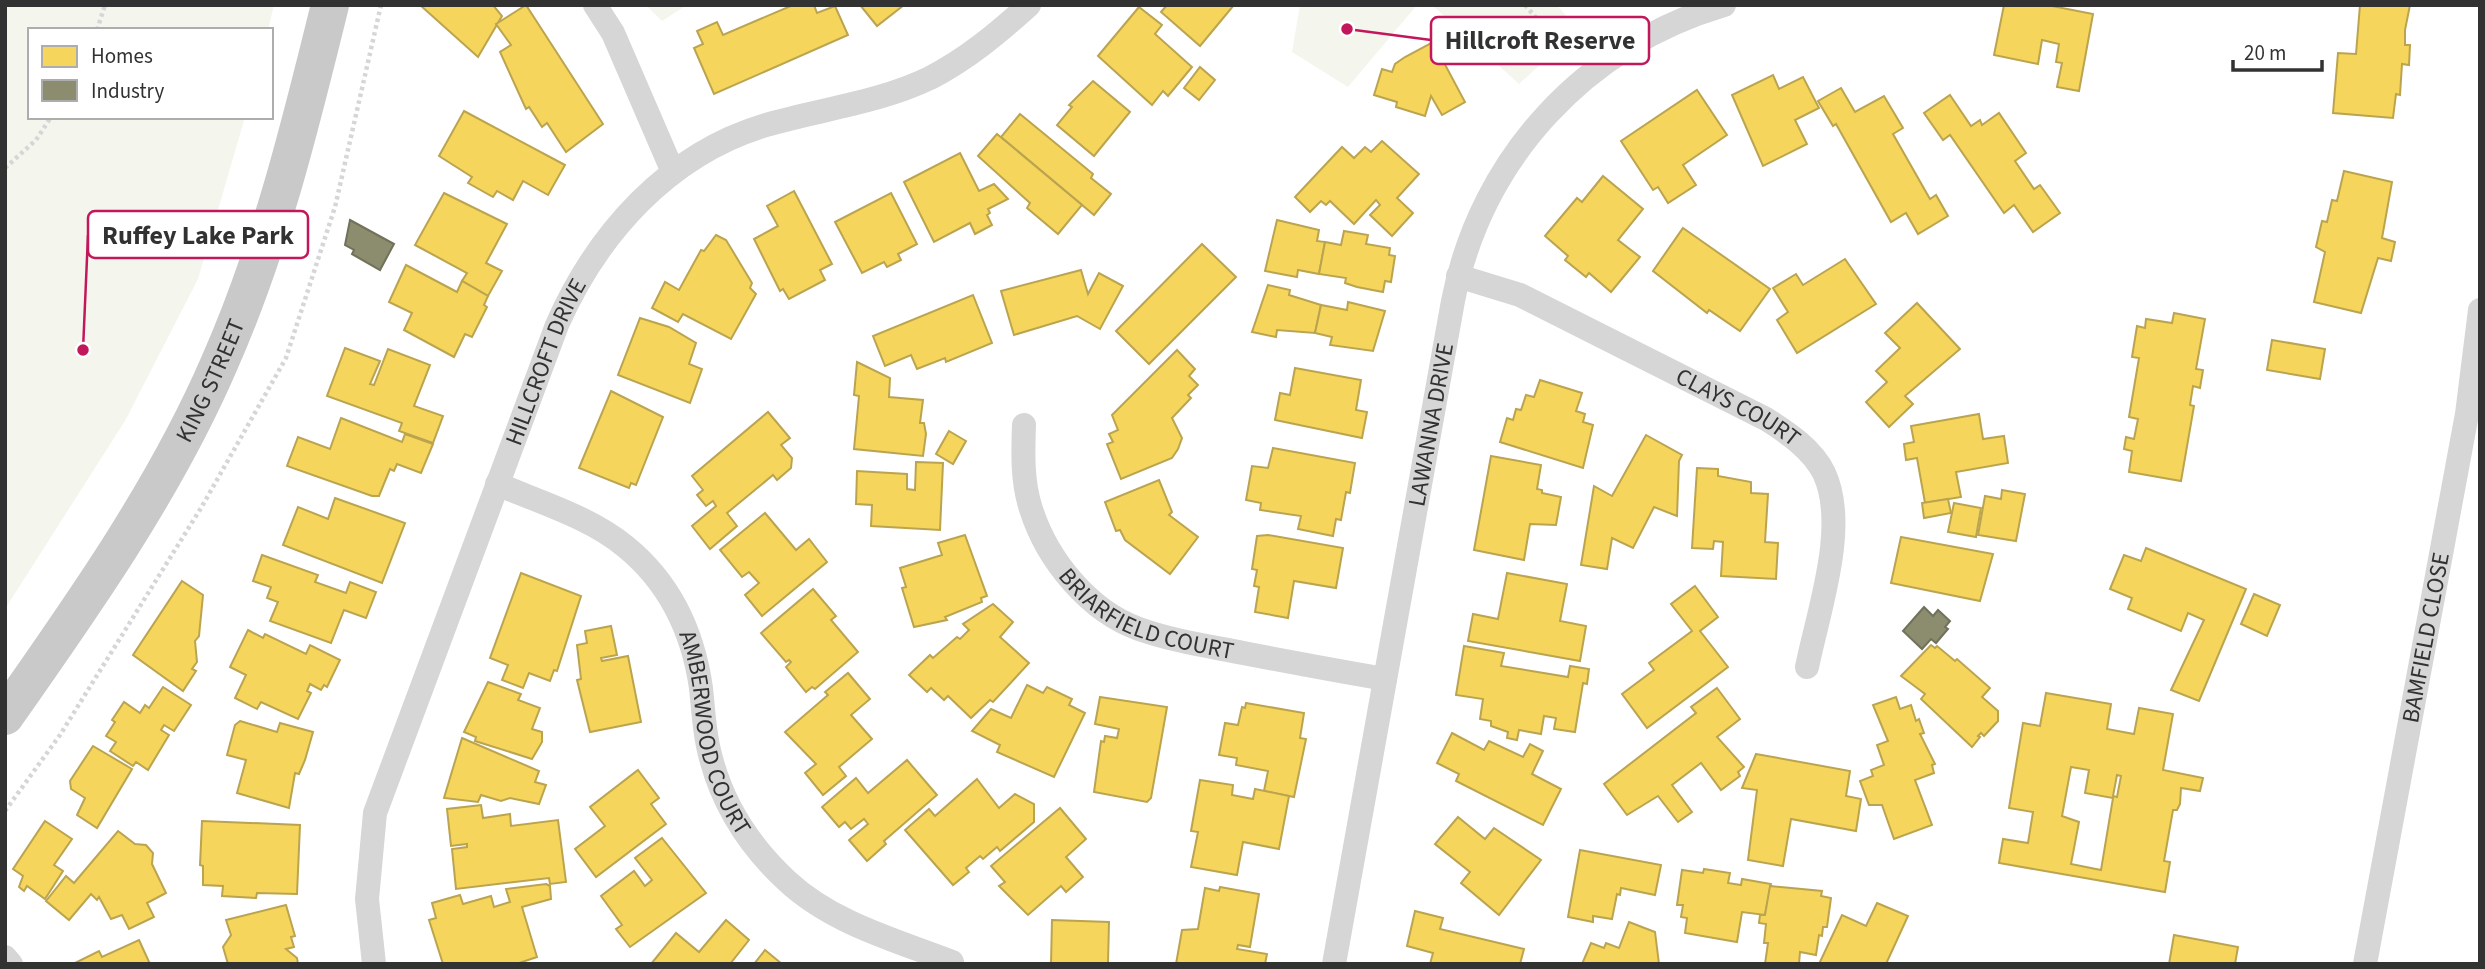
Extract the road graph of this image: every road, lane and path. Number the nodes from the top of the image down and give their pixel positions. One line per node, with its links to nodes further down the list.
1 (105, 5): 8 (path)
2 (330, 5): 19 (main road, KING STREET)
3 (382, 5): 20 (path)
4 (595, 5): 12 (street)
5 (1029, 5): 12 (street, HILLCROFT DRIVE)
6 (1525, 5): 9 (path)
7 (1724, 5): 13 (street, LAWANNA DRIVE)
8 (98, 28)
9 (1563, 49)
10 (50, 119): 11 (path)
11 (5, 168)
12 (673, 172): 16 (street, HILLCROFT DRIVE)
13 (1458, 276): 17 (street, CLAYS COURT); 18 (street, LAWANNA DRIVE)
14 (2480, 310): 26 (street, BAMFIELD CLOSE)
15 (1024, 425): 18 (street, BRIARFIELD COURT)
16 (497, 484): 22 (street, AMBERWOOD COURT); 24 (street, HILLCROFT DRIVE)
17 (1807, 667)
18 (1385, 680): 25 (street, LAWANNA DRIVE)
19 (5, 716)
20 (5, 811)
21 (5, 957): 23 (street)
22 (952, 962)
23 (11, 964)
24 (374, 964)
25 (1334, 964)
26 (2365, 964)

